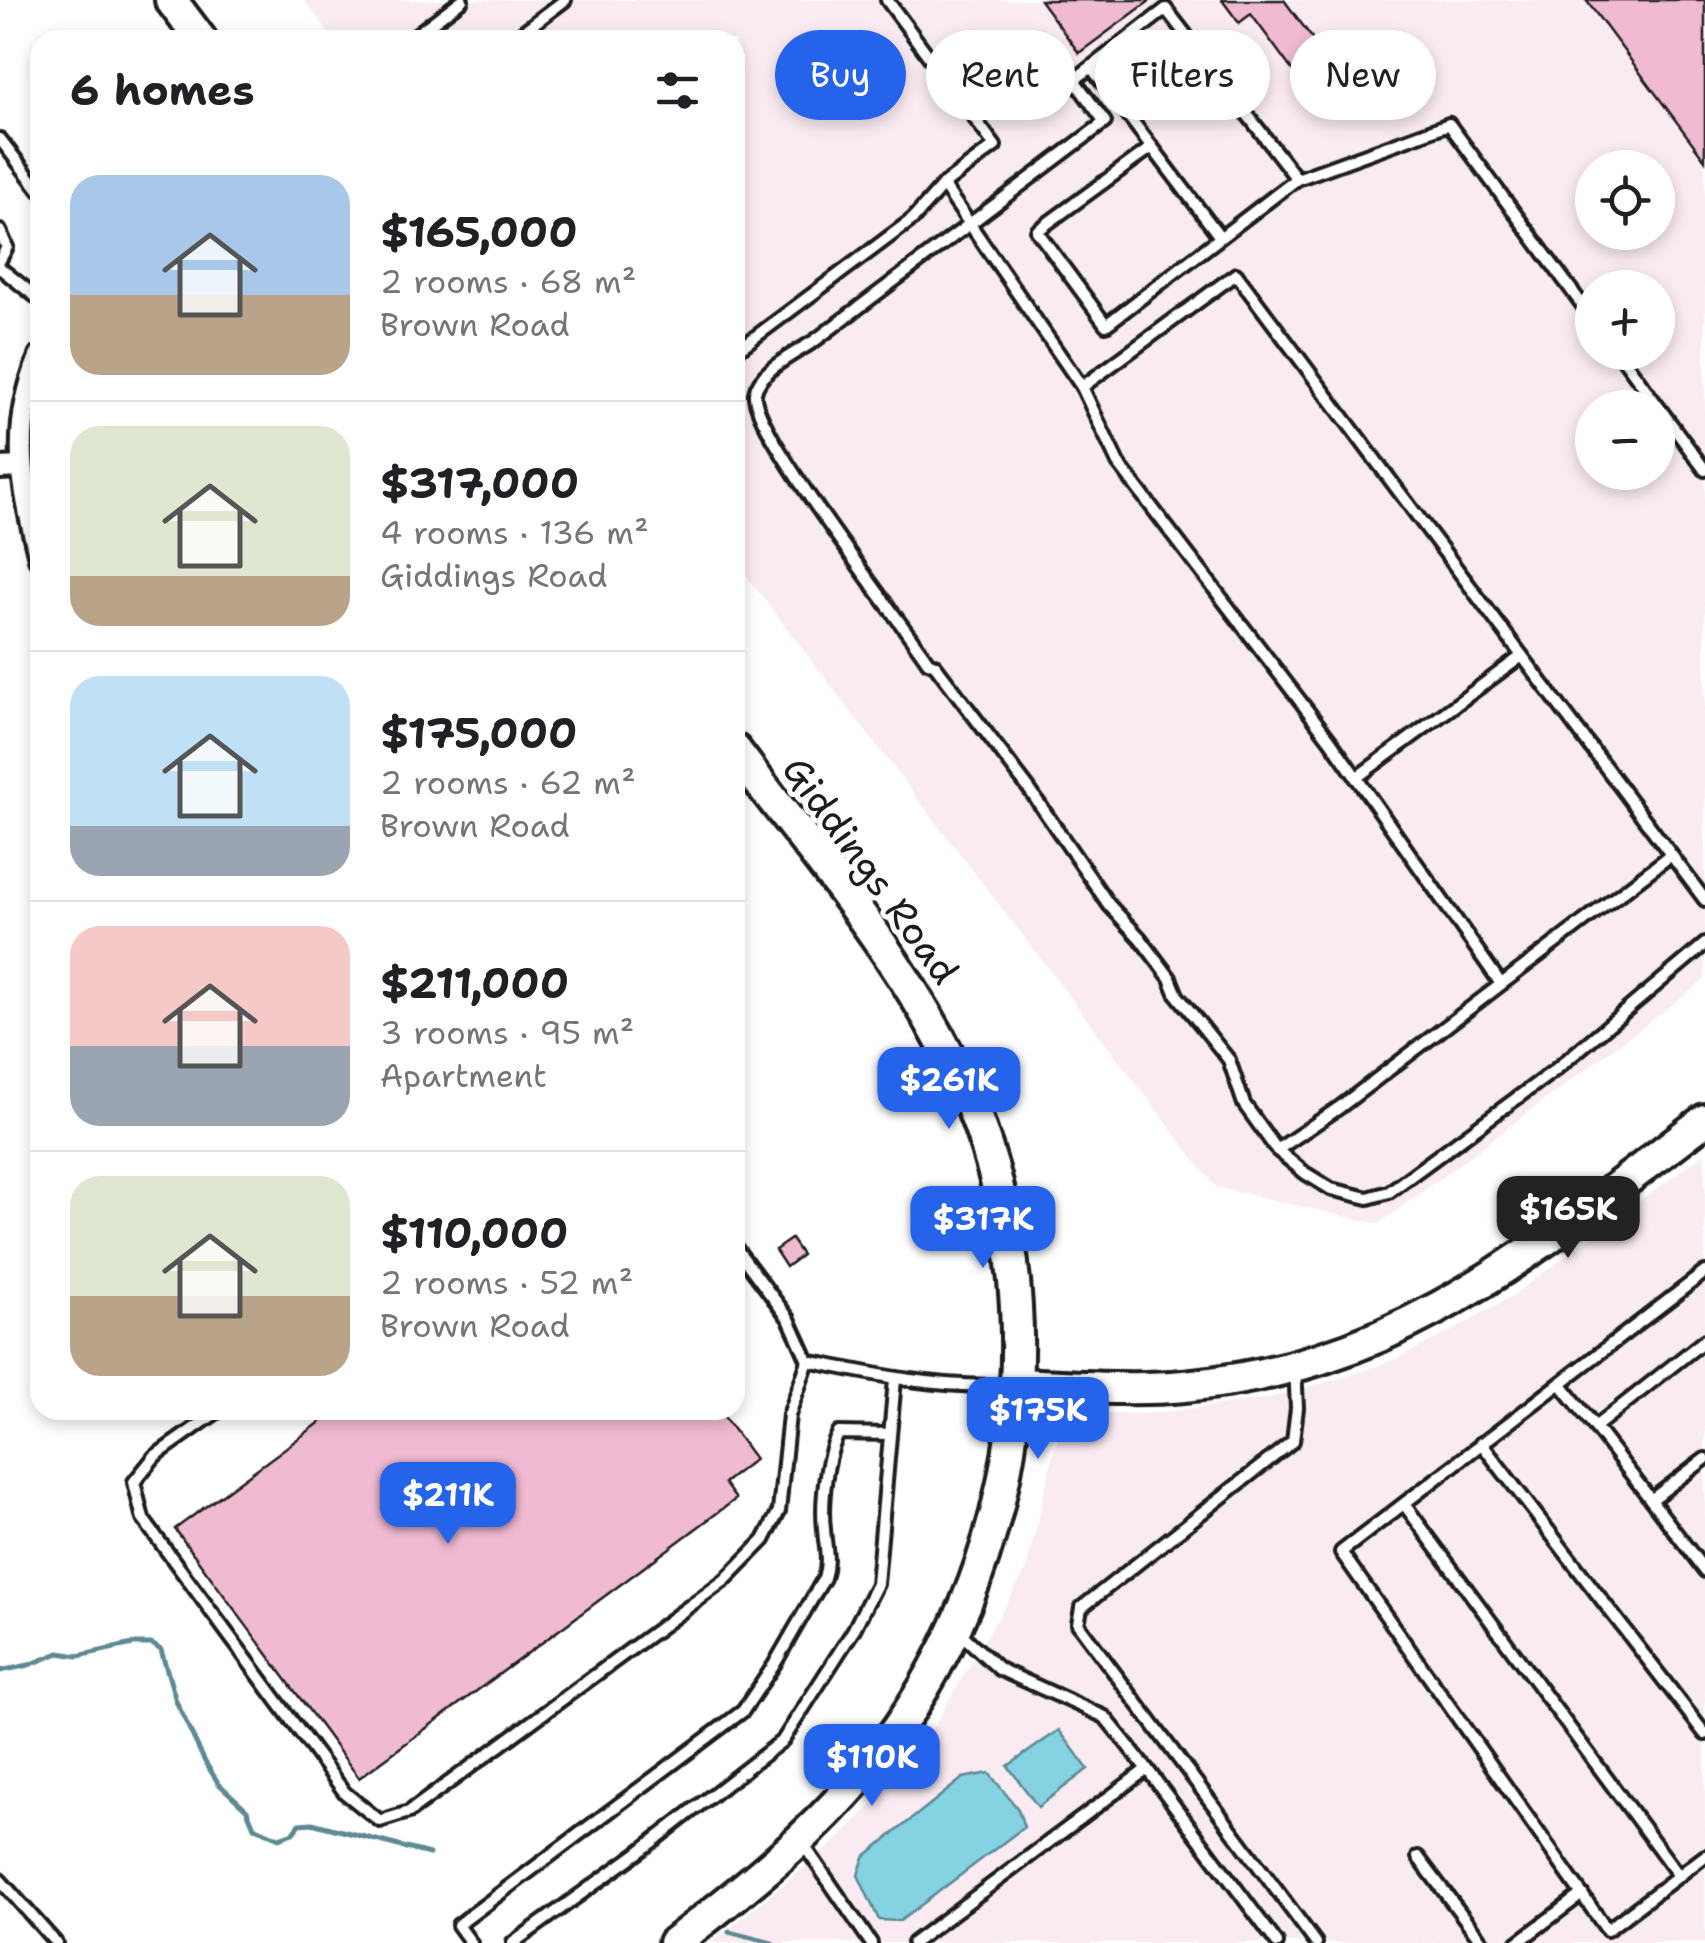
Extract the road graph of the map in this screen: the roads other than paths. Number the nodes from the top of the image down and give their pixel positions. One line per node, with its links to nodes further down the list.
1 (171, 0): 5 (main road)
2 (462, 0): 6 (lane)
3 (565, 0): 7 (lane)
4 (886, 0): 13 (lane)
5 (194, 30)
6 (422, 30)
7 (525, 30)
8 (1091, 67): 10 (lane); 12 (lane); 14 (lane)
9 (0, 139): 11 (lane)
10 (1152, 146): 16 (lane); 16 (lane)
11 (30, 178)
12 (1297, 179): 16 (lane); 20 (lane)
13 (944, 185): 14 (lane); 21 (lane)
14 (970, 224): 23 (lane); 36 (lane)
15 (0, 231): 17 (lane)
16 (1220, 237)
17 (0, 260)
18 (0, 268): 19 (lane)
19 (30, 292)
20 (1575, 295)
21 (745, 345)
22 (1631, 370): 26 (lane)
23 (1082, 386): 28 (lane); 30 (lane)
24 (30, 388): 25 (street)
25 (10, 467): 27 (street)
26 (1705, 470)
27 (30, 528)
28 (1522, 656): 30 (lane); 31 (lane)
29 (745, 764): 43 (main road, Giddings Road)
30 (1356, 778): 34 (lane)
31 (1671, 855): 32 (lane); 34 (lane)
32 (1705, 900)
33 (1705, 944): 36 (lane)
34 (1501, 984): 36 (lane)
35 (1705, 1120): 41 (main road)
36 (1277, 1150)
37 (745, 1260): 40 (lane)
38 (1705, 1272): 44 (lane)
39 (1705, 1340): 46 (lane)
40 (808, 1361): 42 (lane); 45 (lane)
41 (1295, 1366): 43 (main road); 69 (lane)
42 (895, 1379): 43 (lane); 47 (lane)
43 (1017, 1384): 53 (main road, Giddings Road)
44 (1561, 1384): 46 (lane); 48 (lane)
45 (206, 1420)
46 (1595, 1427): 50 (lane)
47 (889, 1434): 63 (lane); 64 (lane)
48 (1481, 1444): 51 (lane); 54 (lane)
49 (1705, 1458): 50 (lane)
50 (1651, 1500): 52 (lane)
51 (1404, 1504): 59 (lane); 61 (lane)
52 (1705, 1571)
53 (956, 1629): 55 (lane); 56 (main road, Giddings Road)
54 (1705, 1734)
55 (1147, 1769): 67 (lane); 68 (lane)
56 (800, 1840): 65 (main road, Giddings Road); 66 (lane)
57 (1705, 1856): 59 (lane)
58 (1418, 1857): 70 (lane)
59 (1680, 1876): 61 (lane)
60 (0, 1880): 62 (lane)
61 (1582, 1894): 71 (lane)
62 (56, 1943)
63 (471, 1943)
64 (513, 1943)
65 (674, 1943)
66 (872, 1943)
67 (913, 1943)
68 (1276, 1943)
69 (1316, 1943)
70 (1483, 1943)
71 (1517, 1943)

